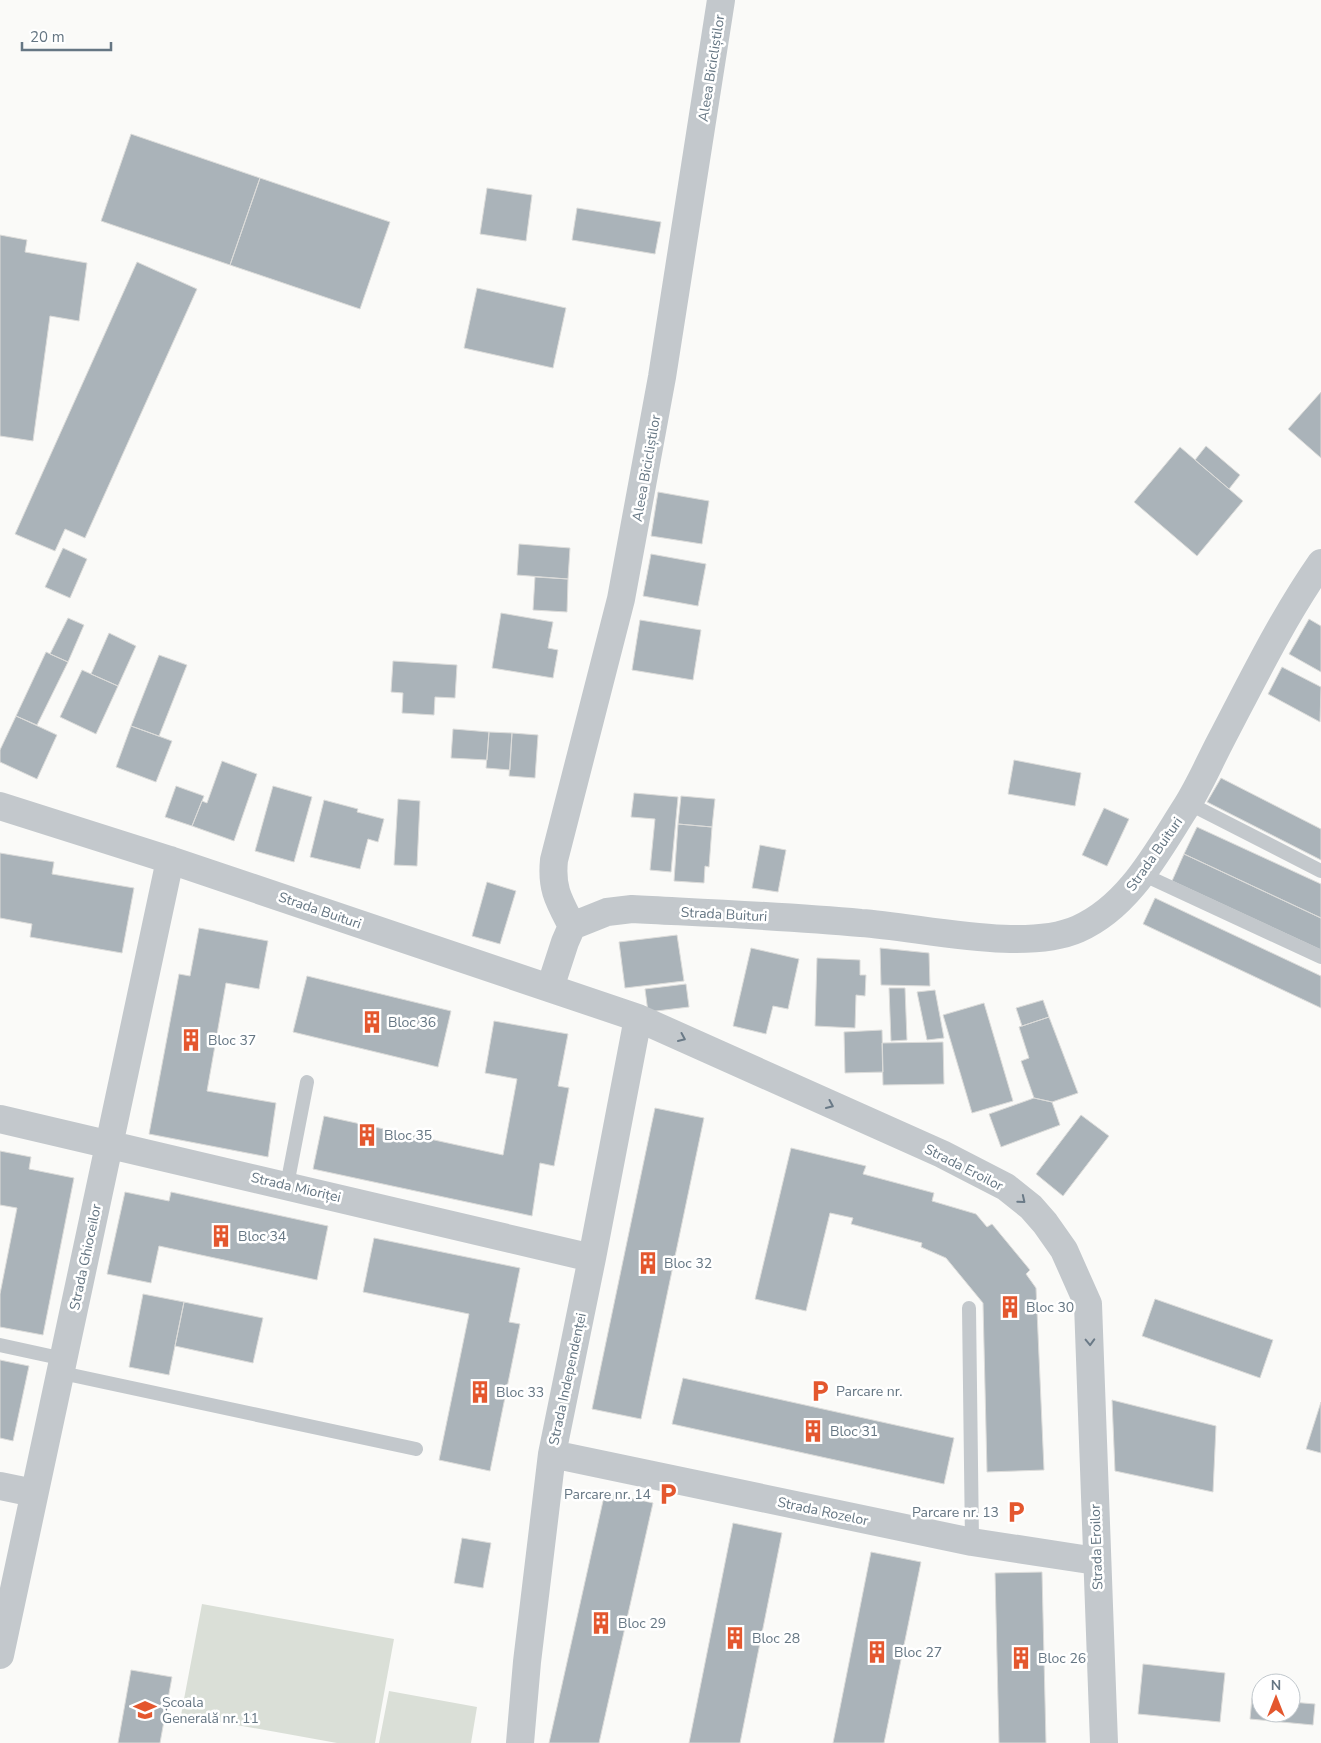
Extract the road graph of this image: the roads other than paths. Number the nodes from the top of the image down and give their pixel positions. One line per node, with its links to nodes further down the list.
1 (721, 0): 8 (street, Aleea Bicicliștilor)
2 (1321, 562): 3 (street, Strada Buituri)
3 (1188, 803): 6 (lane); 7 (street, Strada Buituri)
4 (0, 806): 5 (street, Strada Buituri)
5 (170, 860): 10 (street, Strada Buituri); 14 (street, Strada Ghioceilor)
6 (1321, 871)
7 (1142, 874): 8 (street, Strada Buituri); 9 (lane)
8 (572, 926): 10 (street)
9 (1321, 957)
10 (550, 988): 11 (street, Strada Eroilor)
11 (638, 1018): 16 (street, Strada Independenței); 25 (street, Strada Eroilor, one-way to 25)
12 (307, 1082): 15 (lane)
13 (0, 1119): 14 (street, Strada Mioriței)
14 (109, 1142): 15 (street, Strada Mioriței); 19 (street, Strada Ghioceilor)
15 (287, 1185): 16 (street, Strada Mioriței)
16 (592, 1258): 21 (street, Strada Independenței)
17 (969, 1308): 24 (lane)
18 (0, 1345): 19 (lane)
19 (63, 1366): 20 (lane); 23 (street, Strada Ghioceilor)
20 (416, 1449)
21 (552, 1454): 24 (street, Strada Rozelor); 27 (street, Strada Independenței)
22 (0, 1486): 23 (street)
23 (34, 1493): 26 (street, Strada Ghioceilor)
24 (972, 1542): 25 (street, Strada Rozelor)
25 (1096, 1561): 28 (street, Strada Eroilor)
26 (2, 1638)
27 (520, 1743)
28 (1104, 1743)

